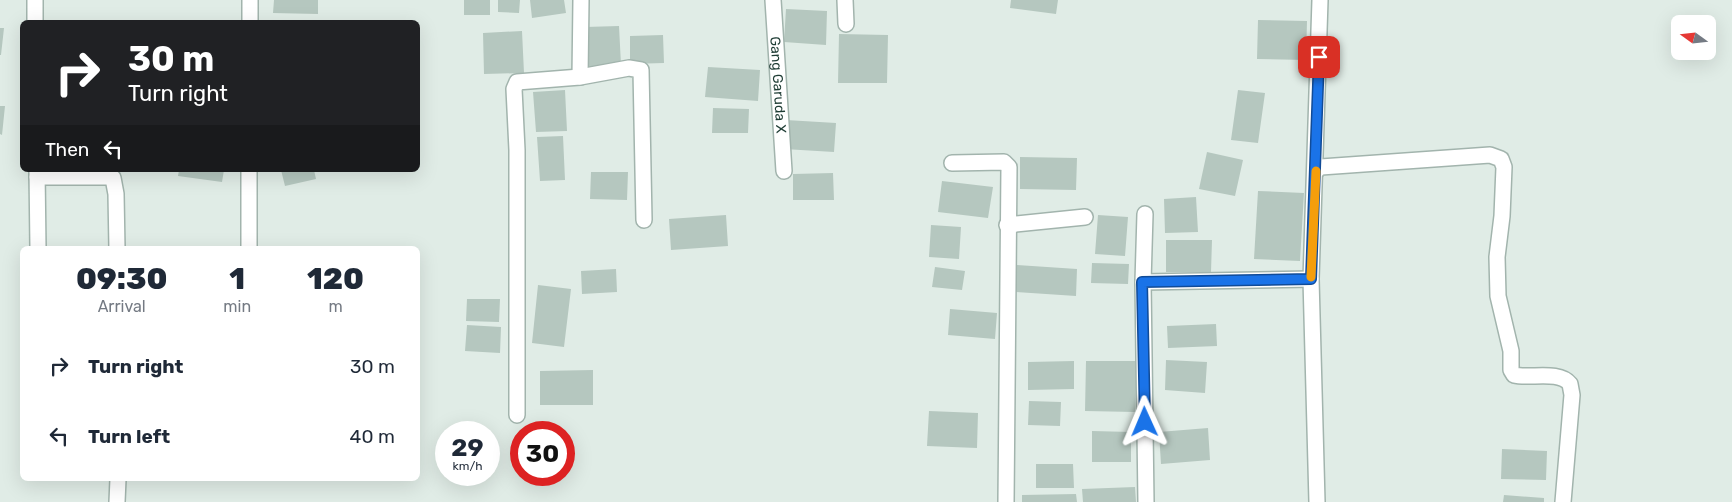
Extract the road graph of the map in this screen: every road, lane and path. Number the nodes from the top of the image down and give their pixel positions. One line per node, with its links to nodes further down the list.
1 (35, 0): 7 (street)
2 (250, 0): 8 (street)
3 (581, 0): 10 (street)
4 (773, 0): 12 (street, Gang Garuda X)
5 (845, 0): 9 (street)
6 (1320, 0): 13 (street)
7 (35, 20)
8 (250, 20)
9 (846, 24)
10 (580, 77): 18 (street); 25 (street)
11 (952, 163): 19 (street)
12 (784, 171)
13 (1316, 171): 23 (street); 31 (street)
14 (250, 172): 22 (street)
15 (37, 173): 20 (street); 21 (street)
16 (1145, 214): 24 (street)
17 (1085, 217): 19 (street)
18 (644, 220)
19 (1007, 225): 28 (street)
20 (38, 246)
21 (117, 246)
22 (249, 246)
23 (1311, 279): 24 (street); 30 (street)
24 (1142, 282): 29 (street)
25 (517, 415)
26 (118, 481): 27 (street)
27 (117, 502)
28 (1006, 502)
29 (1146, 502)
30 (1317, 502)
31 (1563, 502)

